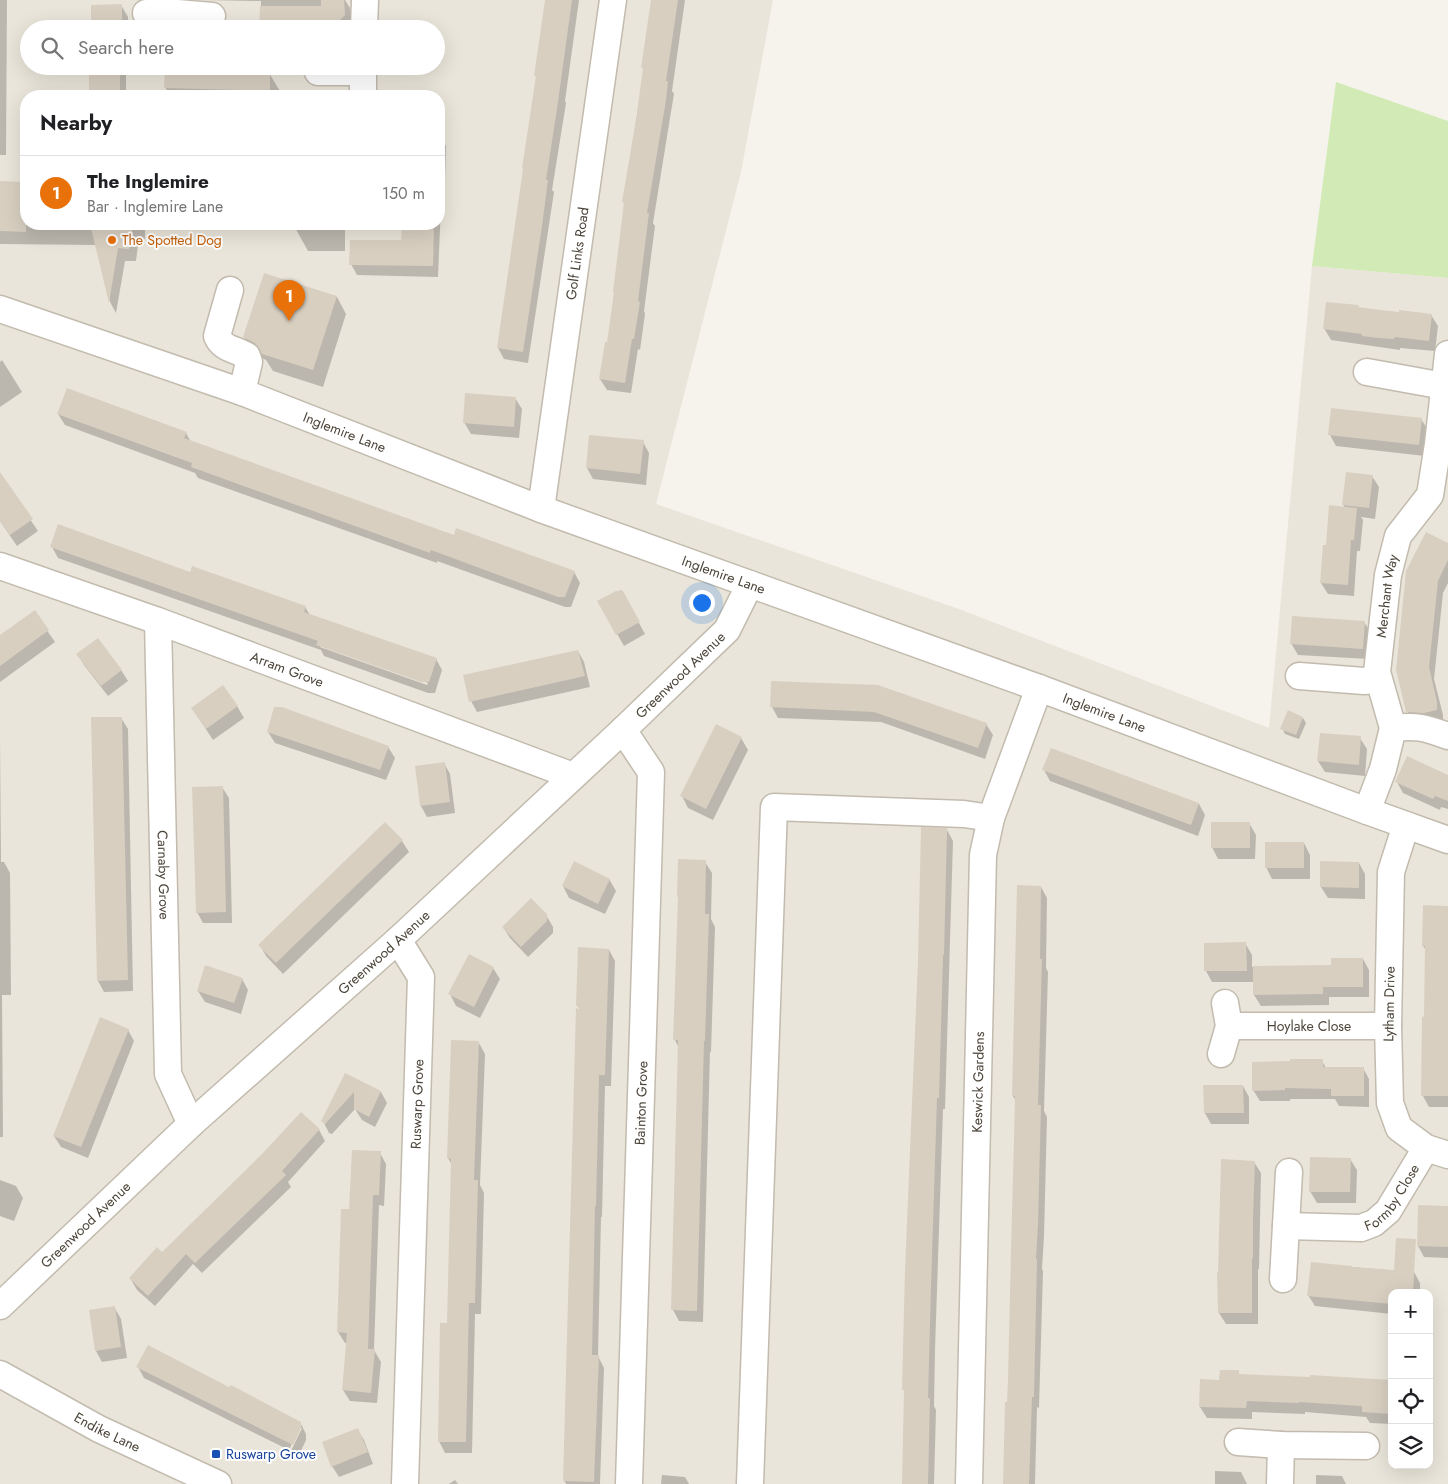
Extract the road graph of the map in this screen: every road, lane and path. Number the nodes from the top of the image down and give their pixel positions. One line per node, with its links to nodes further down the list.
1 (365, 0): 6 (street)
2 (613, 0): 15 (street, Golf Links Road)
3 (177, 6): 4 (street); 5 (street)
4 (146, 13)
5 (212, 16)
6 (364, 20)
7 (340, 75): 8 (street)
8 (363, 78)
9 (230, 290): 14 (street)
10 (0, 309): 14 (street, Inglemire Lane)
11 (1448, 355): 13 (street, Merchant Way)
12 (1367, 372): 13 (street)
13 (1444, 386): 20 (street, Merchant Way)
14 (242, 392): 15 (street, Inglemire Lane)
15 (541, 509): 17 (street, Inglemire Lane)
16 (0, 566): 18 (street, Arram Grove)
17 (750, 584): 21 (street, Inglemire Lane); 23 (street, Greenwood Avenue)
18 (158, 622): 25 (street, Arram Grove); 33 (street, Carnaby Grove)
19 (1299, 676): 20 (street)
20 (1380, 680): 22 (street, Merchant Way)
21 (1039, 688): 26 (street, Inglemire Lane); 27 (street, Keswick Gardens)
22 (1393, 728): 24 (street); 26 (street, Merchant Way)
23 (623, 730): 25 (street, Greenwood Avenue); 45 (street, Bainton Grove)
24 (1448, 736)
25 (573, 776): 30 (street, Greenwood Avenue)
26 (1367, 811): 28 (street, Inglemire Lane)
27 (991, 818): 46 (street); 47 (street, Keswick Gardens)
28 (1406, 825): 29 (street, Inglemire Lane); 31 (street, Lytham Drive)
29 (1448, 840)
30 (398, 940): 33 (street, Greenwood Avenue); 44 (street, Ruswarp Grove)
31 (1388, 1026): 32 (street, Hoylake Close); 34 (street, Lytham Drive)
32 (1221, 1054)
33 (192, 1124): 38 (street, Greenwood Avenue)
34 (1437, 1152): 36 (street, Formby Close)
35 (1289, 1172): 36 (street)
36 (1286, 1226): 37 (street)
37 (1283, 1279)
38 (0, 1306)
39 (0, 1374): 43 (street, Endike Lane)
40 (1238, 1442): 41 (street)
41 (1281, 1445): 42 (street); 48 (street)
42 (1366, 1446)
43 (218, 1484)
44 (405, 1484)
45 (629, 1484)
46 (750, 1484)
47 (968, 1484)
48 (1280, 1484)

